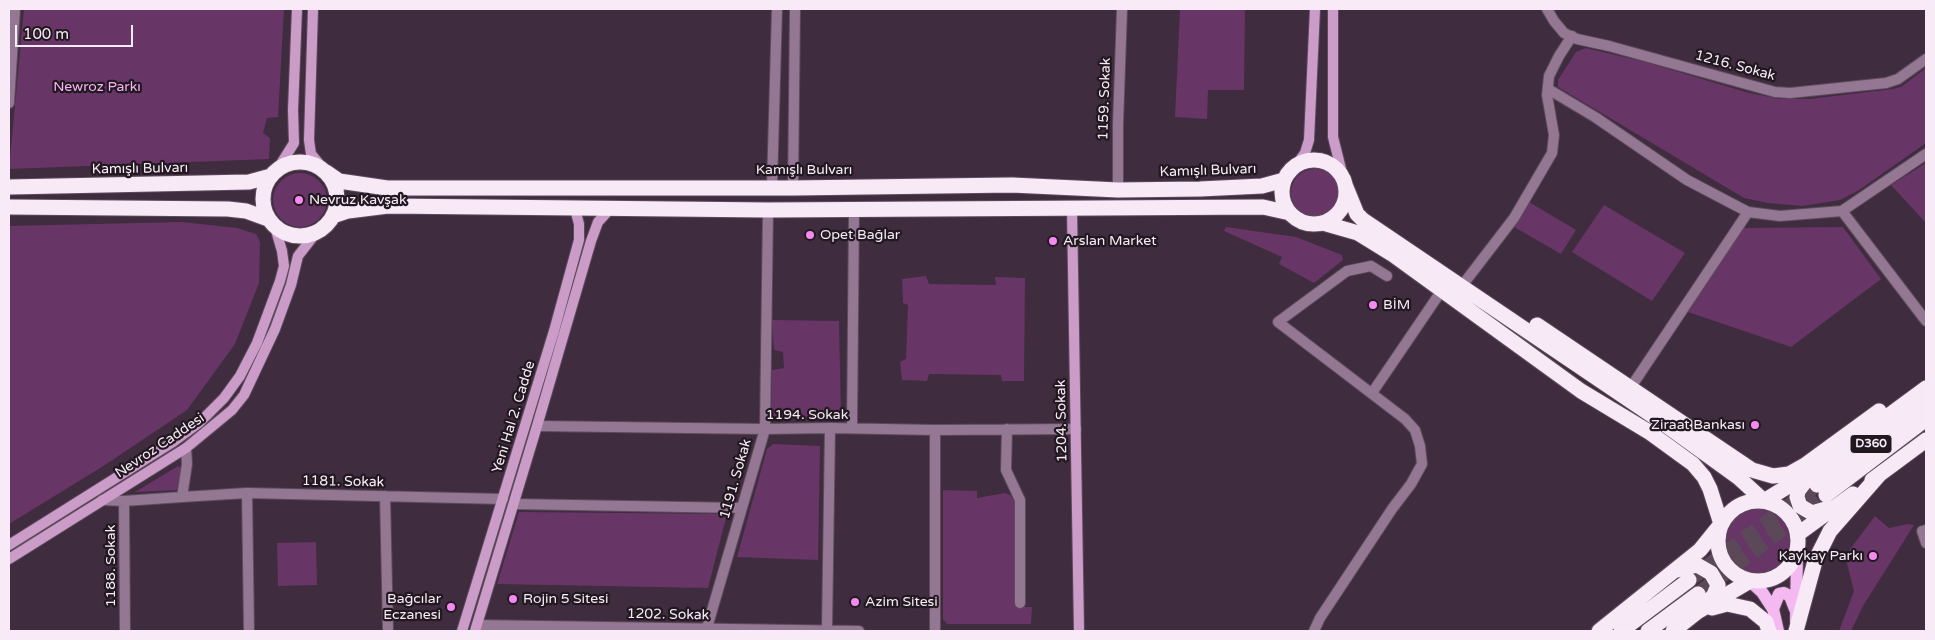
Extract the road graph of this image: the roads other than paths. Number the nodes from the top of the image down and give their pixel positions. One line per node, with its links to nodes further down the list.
1 (15, 9): 13 (street)
2 (297, 9): 17 (main road)
3 (313, 9): 16 (main road)
4 (777, 9): 20 (street)
5 (795, 9): 22 (street)
6 (1122, 9): 23 (street, 1159. Sokak)
7 (1315, 9): 15 (main road)
8 (1333, 9): 19 (main road)
9 (1547, 9): 10 (street, 1216. Sokak)
10 (1572, 36): 11 (street, 1216. Sokak); 12 (street)
11 (1926, 59)
12 (1548, 89): 31 (street); 39 (street)
13 (9, 102)
14 (1926, 154): 30 (street)
15 (1296, 165): 18 (highway); 19 (highway)
16 (326, 172): 17 (highway); 20 (highway, Kamışlı Bulvarı); 33 (highway)
17 (274, 173): 21 (highway, Kamışlı Bulvarı); 34 (highway)
18 (1284, 180): 23 (highway, Kamışlı Bulvarı); 32 (highway)
19 (1344, 182): 35 (highway); 39 (highway)
20 (772, 186): 22 (highway, Kamışlı Bulvarı)
21 (9, 187)
22 (793, 188): 23 (highway, Kamışlı Bulvarı)
23 (1118, 190)
24 (9, 207): 34 (highway)
25 (575, 209): 26 (highway); 33 (highway); 61 (main road, Yeni Hal 2. Cadde)
26 (610, 210): 27 (highway); 47 (main road)
27 (768, 210): 28 (highway); 50 (street, 1191. Sokak)
28 (854, 210): 29 (highway); 49 (street)
29 (1072, 210): 32 (highway); 52 (main road, 1204. Sokak)
30 (1842, 211): 31 (street); 40 (street)
31 (1748, 212): 42 (street)
32 (1290, 213): 35 (highway)
33 (333, 216): 36 (highway)
34 (271, 223): 36 (highway); 72 (main road, Nevroz Caddesi)
35 (1323, 223): 38 (highway)
36 (316, 233): 55 (main road, Nevroz Caddesi)
37 (1387, 276): 44 (street)
38 (1442, 290): 44 (street); 68 (highway)
39 (1467, 290): 42 (highway); 64 (highway)
40 (1926, 321)
41 (1926, 376): 42 (highway)
42 (1631, 388)
43 (1926, 388): 56 (highway)
44 (1372, 392): 94 (street)
45 (1926, 402): 46 (highway, D360)
46 (1926, 419)
47 (538, 426): 50 (street, 1194. Sokak); 65 (main road)
48 (830, 428): 49 (street, 1194. Sokak); 50 (street, 1194. Sokak); 86 (street)
49 (852, 428): 53 (street, 1194. Sokak)
50 (765, 429): 67 (street, 1191. Sokak)
51 (1007, 429): 52 (street, 1194. Sokak); 53 (street, 1194. Sokak); 79 (street)
52 (1076, 429): 93 (main road, 1204. Sokak)
53 (935, 430): 92 (street)
54 (1926, 440): 57 (highway)
55 (186, 448): 60 (street); 62 (main road, Nevroz Caddesi)
56 (1816, 469): 64 (highway); 66 (highway)
57 (1879, 475): 66 (highway); 101 (highway)
58 (247, 493): 59 (street, 1181. Sokak); 60 (street, 1181. Sokak); 88 (street)
59 (385, 496): 61 (street, 1181. Sokak); 89 (street)
60 (182, 497): 63 (street)
61 (503, 499): 90 (main road, Yeni Hal 2. Cadde)
62 (102, 500): 63 (street); 74 (main road, Nevroz Caddesi)
63 (124, 501): 87 (street, 1188. Sokak)
64 (1764, 501): 68 (highway); 70 (highway)
65 (514, 504): 67 (street); 83 (main road)
66 (1841, 504): 70 (highway)
67 (742, 508): 84 (street, 1191. Sokak)
68 (1721, 524): 75 (highway); 77 (highway)
69 (1924, 531): 71 (street)
70 (1798, 534): 73 (highway)
71 (1926, 543)
72 (9, 545)
73 (1797, 550): 77 (highway); 81 (main road)
74 (9, 559)
75 (1674, 571): 82 (highway); 95 (highway)
76 (1689, 580): 96 (highway)
77 (1750, 581): 80 (main road); 82 (highway)
78 (1698, 594): 97 (highway)
79 (1020, 603)
80 (1774, 609): 81 (main road); 100 (main road)
81 (1796, 611): 101 (main road)
82 (1697, 612): 98 (highway); 99 (highway)
83 (476, 628): 84 (street, 1202. Sokak)
84 (706, 630): 85 (street, 1202. Sokak)
85 (774, 630): 86 (street, 1202. Sokak)
86 (827, 630): 91 (street, 1202. Sokak)
87 (125, 631)
88 (249, 631)
89 (388, 631)
90 (462, 631)
91 (859, 631)
92 (935, 631)
93 (1079, 631)
94 (1314, 631)
95 (1599, 631)
96 (1621, 631)
97 (1648, 631)
98 (1673, 631)
99 (1769, 631)
100 (1778, 631)
101 (1796, 631)

